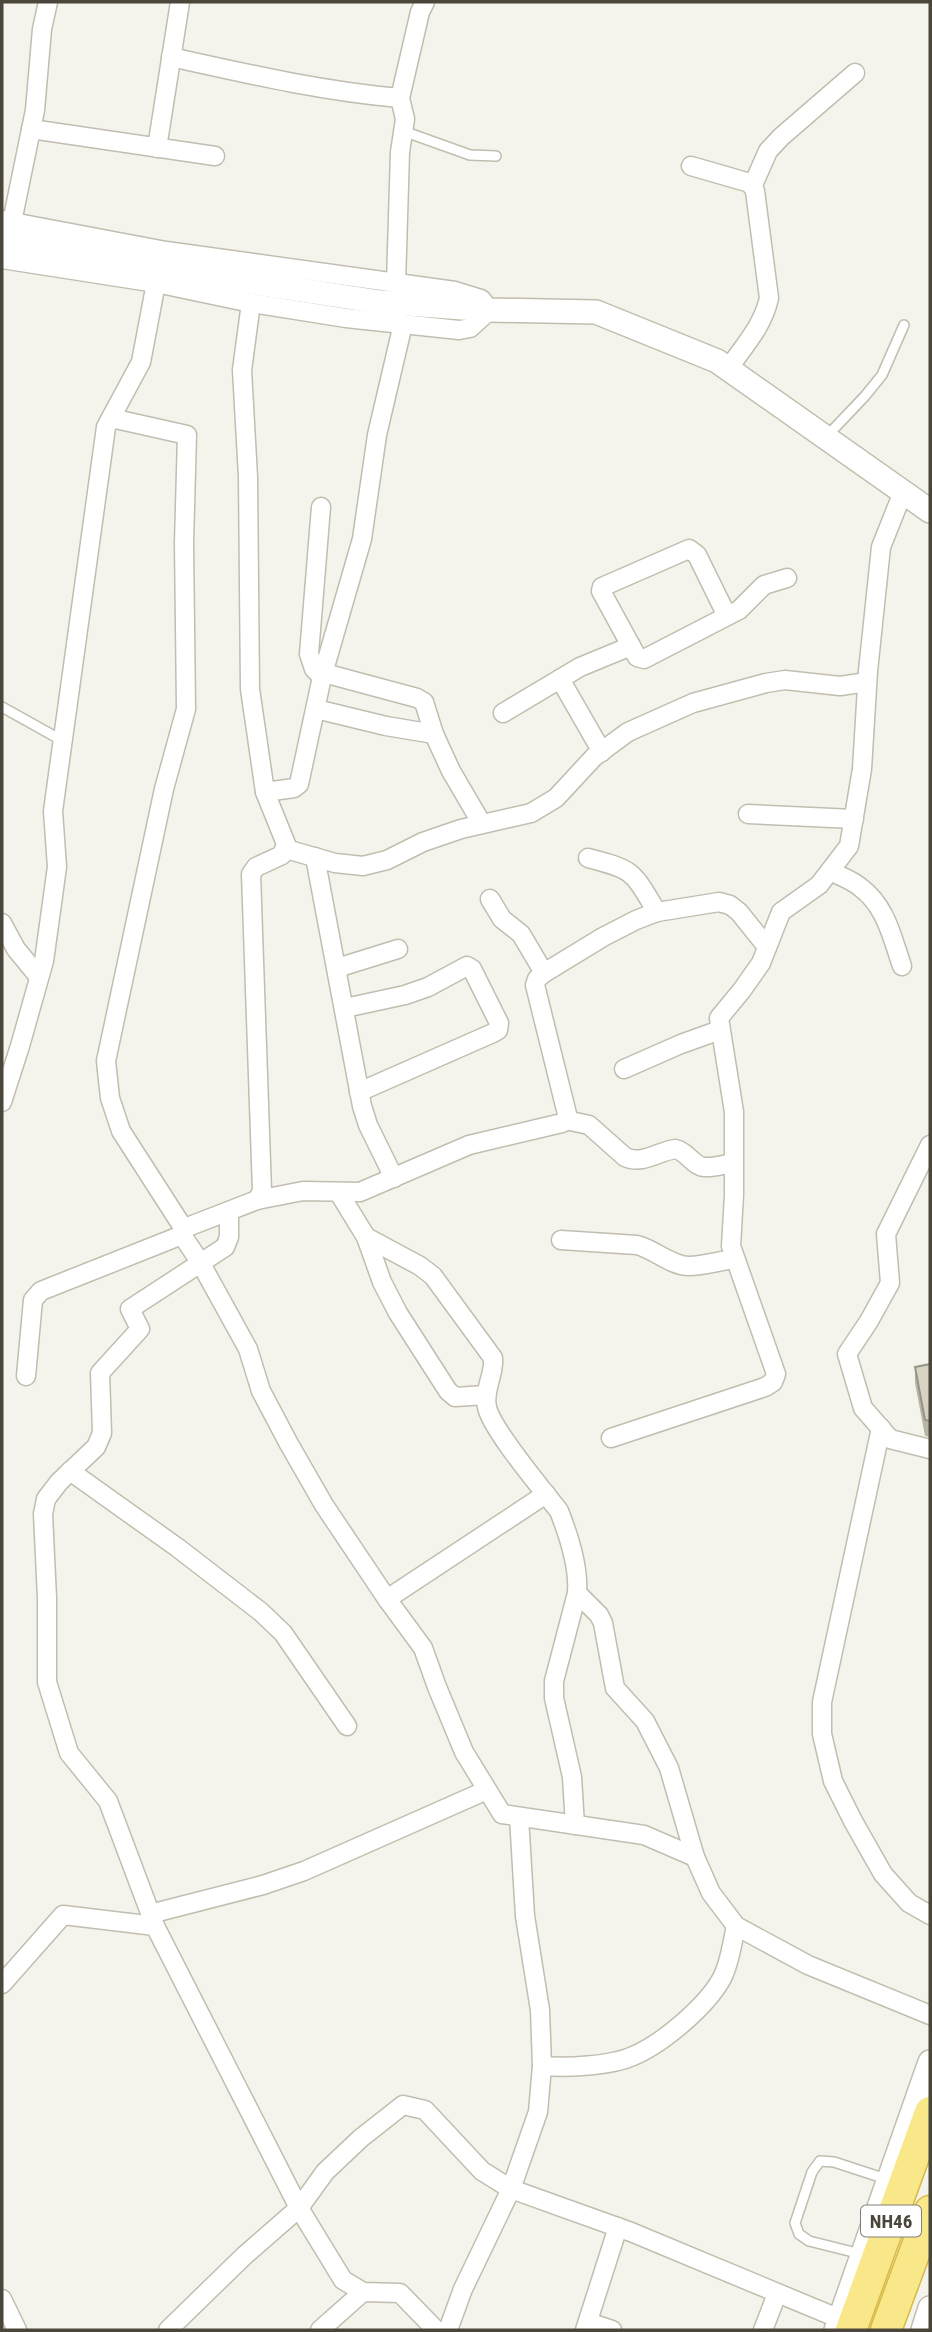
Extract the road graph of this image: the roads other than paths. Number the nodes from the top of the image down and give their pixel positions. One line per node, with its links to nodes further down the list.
1 (48, 2): 7 (street)
2 (180, 2): 4 (street)
3 (425, 2): 6 (street)
4 (171, 57): 6 (street); 9 (street)
5 (855, 73): 13 (street)
6 (400, 98): 8 (street)
7 (31, 130): 9 (street); 14 (street)
8 (403, 131): 11 (lane); 17 (street)
9 (157, 148): 10 (street)
10 (215, 156)
11 (496, 156)
12 (691, 166): 13 (street)
13 (753, 186): 22 (street)
14 (5, 227): 17 (street); 19 (street)
15 (2, 259): 16 (street)
16 (156, 283): 18 (street); 23 (street)
17 (396, 283): 19 (street)
18 (251, 303): 20 (street); 40 (street)
19 (490, 310): 20 (street); 22 (street)
20 (403, 324): 31 (street)
21 (904, 325): 24 (lane)
22 (728, 369): 24 (street)
23 (111, 418): 38 (street); 69 (street)
24 (825, 437): 25 (street)
25 (903, 492): 27 (street); 33 (street)
26 (321, 507): 31 (street)
27 (930, 511)
28 (787, 578): 29 (street)
29 (727, 616): 30 (street); 30 (street)
30 (631, 646): 32 (street)
31 (323, 675): 35 (street); 37 (street)
32 (560, 679): 36 (street); 39 (street)
33 (867, 682): 39 (street); 42 (street)
34 (2, 707): 38 (lane)
35 (316, 709): 37 (street); 40 (street)
36 (503, 713)
37 (434, 734): 43 (street)
38 (64, 741): 56 (street)
39 (602, 751): 43 (street)
40 (265, 792): 44 (street)
41 (748, 814): 42 (street)
42 (854, 819): 47 (street)
43 (482, 824): 45 (street)
44 (286, 849): 45 (street); 67 (street)
45 (315, 857): 54 (street)
46 (588, 858): 49 (street)
47 (830, 871): 51 (street); 53 (street)
48 (490, 899): 55 (street)
49 (657, 912): 51 (street); 55 (street)
50 (2, 923): 56 (street)
51 (767, 947): 58 (street)
52 (398, 949): 54 (street)
53 (902, 966)
54 (337, 968): 57 (street)
55 (544, 973): 62 (street)
56 (40, 976): 61 (street)
57 (345, 1008): 60 (street); 60 (street)
58 (720, 1030): 59 (street); 64 (street)
59 (624, 1069)
60 (359, 1092): 65 (street)
61 (2, 1102)
62 (566, 1120): 64 (street); 65 (street)
63 (930, 1145): 76 (street)
64 (733, 1163): 72 (street)
65 (394, 1178): 66 (street)
66 (340, 1193): 67 (street); 70 (street)
67 (257, 1200): 68 (street)
68 (229, 1211): 69 (street); 73 (street)
69 (183, 1232): 73 (street); 74 (street)
70 (366, 1237): 75 (street); 75 (street)
71 (561, 1240): 72 (street)
72 (734, 1259): 77 (street)
73 (200, 1262): 79 (street); 82 (street)
74 (26, 1376)
75 (486, 1395): 80 (street)
76 (881, 1428): 78 (street); 88 (street)
77 (611, 1438)
78 (930, 1449)
79 (70, 1471): 83 (street); 89 (street)
80 (546, 1494): 81 (street); 82 (street)
81 (577, 1593): 86 (street); 87 (street)
82 (387, 1599): 84 (street)
83 (347, 1726)
84 (487, 1790): 85 (street); 89 (street)
85 (519, 1817): 86 (street); 94 (street)
86 (575, 1825): 87 (street)
87 (695, 1857): 90 (street)
88 (930, 1915)
89 (153, 1920): 91 (street); 98 (street)
90 (736, 1926): 92 (street); 94 (street)
91 (2, 1984)
92 (930, 2015)
93 (930, 2062): 96 (street)
94 (542, 2066): 97 (street)
95 (930, 2112): 96 (highway, NH46)
96 (896, 2182): 101 (highway, NH46); 101 (lane)
97 (510, 2189): 98 (street); 100 (street); 112 (street)
98 (299, 2208): 102 (street); 109 (street)
99 (930, 2211): 115 (highway, NH46)
100 (618, 2227): 103 (street); 106 (street)
101 (870, 2256): 107 (highway, NH46)
102 (363, 2292): 110 (street); 111 (street)
103 (777, 2294): 107 (street); 114 (street)
104 (2, 2299): 108 (street)
105 (930, 2308): 116 (street)
106 (586, 2326): 113 (street)
107 (842, 2327)
108 (17, 2330)
109 (168, 2330)
110 (320, 2330)
111 (436, 2330)
112 (448, 2330)
113 (612, 2330)
114 (763, 2330)
115 (886, 2330)
116 (923, 2330)

